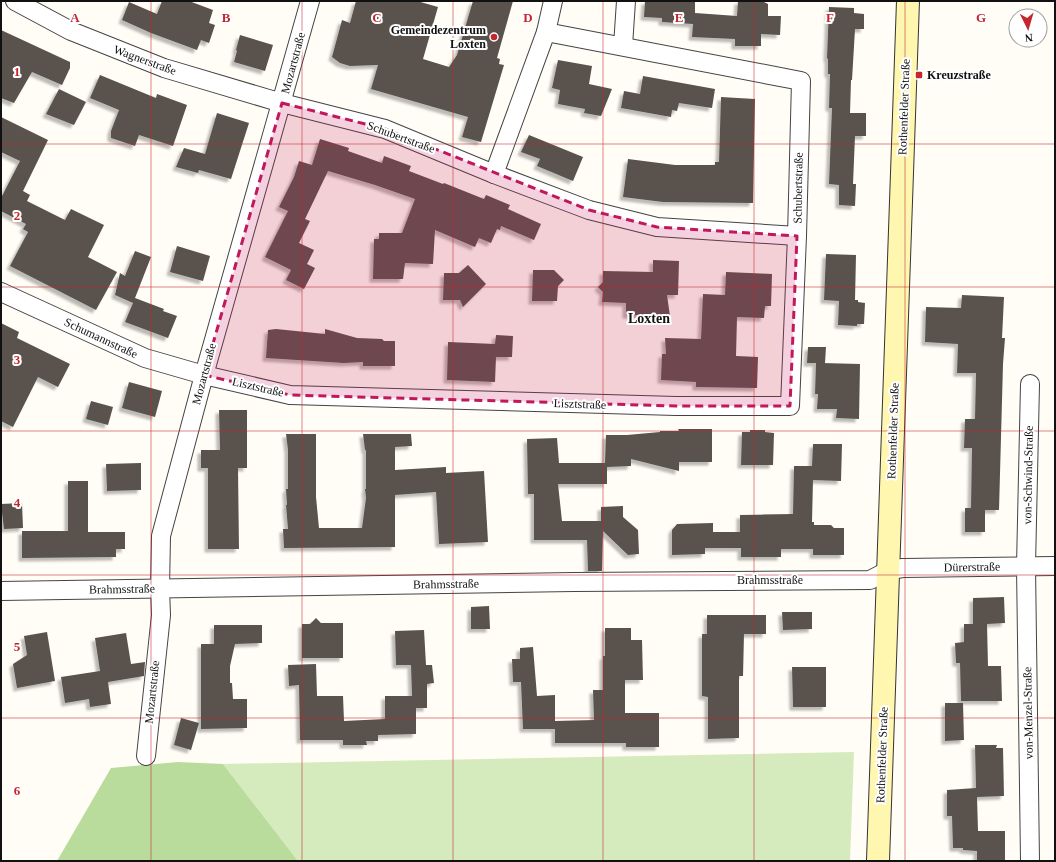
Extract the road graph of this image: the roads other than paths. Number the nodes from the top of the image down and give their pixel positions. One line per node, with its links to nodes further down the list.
1 (15, 1): 8 (street, Wagnerstraße)
2 (310, 1): 8 (street, Mozartstraße)
3 (553, 1): 6 (street)
4 (626, 1): 7 (street)
5 (908, 1): 16 (street, Rothenfelder Straße)
6 (546, 32): 7 (street, Schubertstraße); 9 (street)
7 (623, 46): 10 (street, Schubertstraße)
8 (282, 103): 9 (street, Schubertstraße); 12 (street, Mozartstraße)
9 (494, 174): 10 (street, Schubertstraße)
10 (797, 236): 12 (street, Lisztstraße)
11 (1, 292): 12 (street, Schumannstraße)
12 (204, 374): 17 (street, Mozartstraße)
13 (1030, 384): 14 (street, von-Schwind-Straße)
14 (1026, 566): 15 (street, Dürerstraße); 16 (street, Dürerstraße); 21 (street, von-Menzel-Straße)
15 (1055, 566)
16 (889, 570): 17 (street, Brahmsstraße); 20 (street, Rothenfelder Straße)
17 (160, 588): 18 (street, Brahmsstraße); 19 (street, Mozartstraße)
18 (1, 591)
19 (146, 756)
20 (878, 861)
21 (1030, 861)

